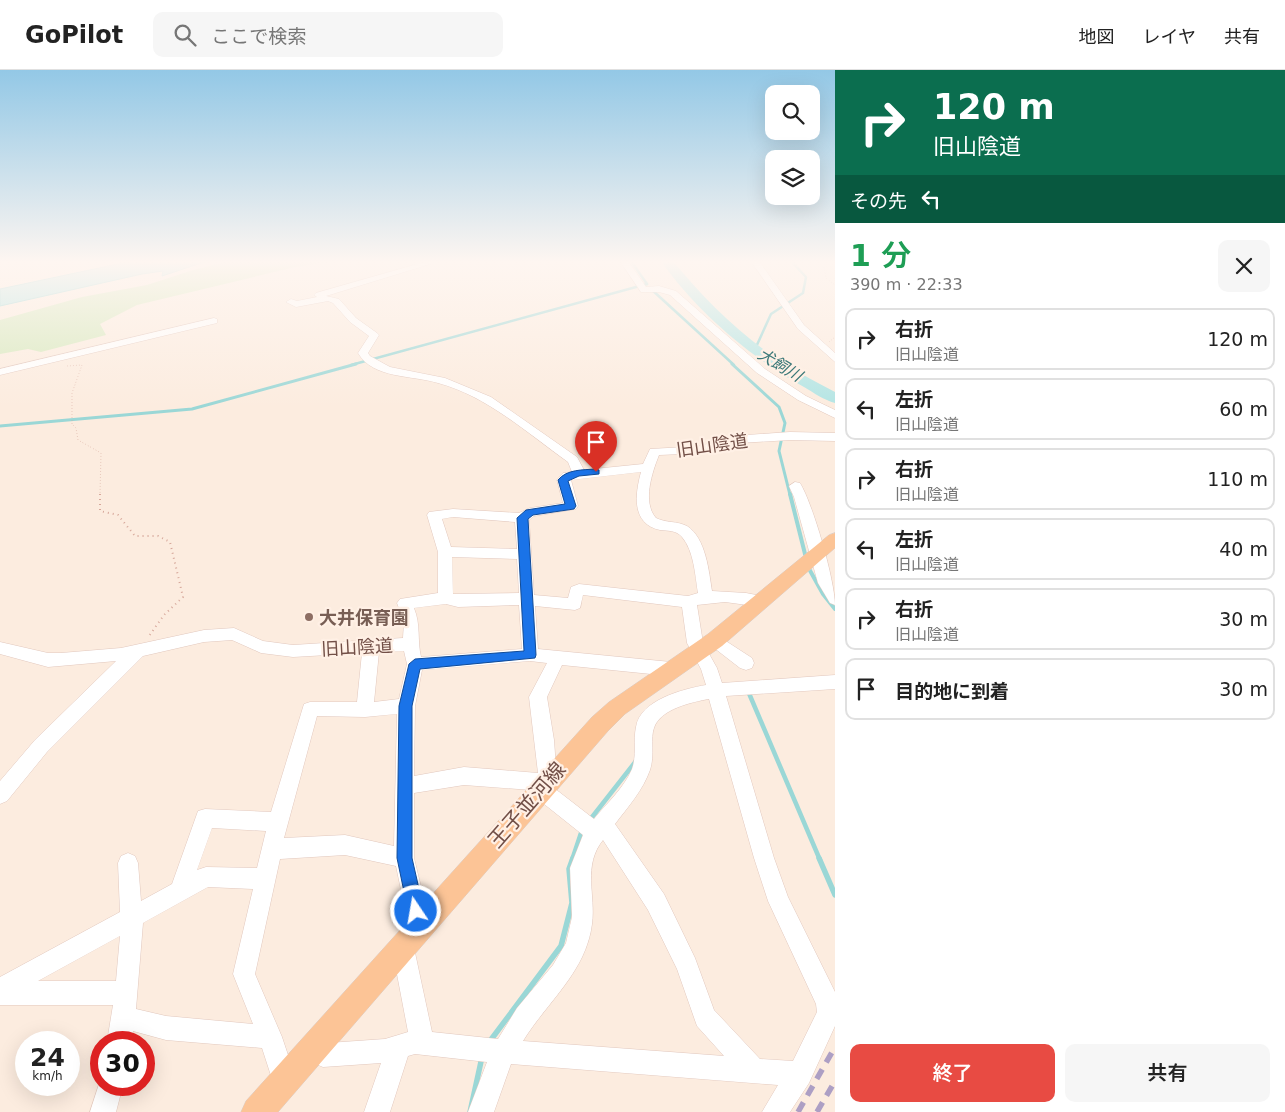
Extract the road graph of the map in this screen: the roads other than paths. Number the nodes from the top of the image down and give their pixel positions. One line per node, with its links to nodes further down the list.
1 (344, 310): 10 (street)
2 (691, 310): 7 (street)
3 (789, 310): 5 (street)
4 (214, 321): 6 (street)
5 (835, 360)
6 (0, 372)
7 (835, 415)
8 (835, 437): 9 (street, 旧山陰道)
9 (648, 467): 10 (street); 18 (street)
10 (579, 473): 12 (street)
11 (795, 486): 16 (street)
12 (522, 518): 14 (street); 15 (street)
13 (835, 539): 16 (main road, 王子並河線)
14 (444, 552): 15 (street); 17 (street)
15 (524, 554): 20 (street)
16 (812, 559): 19 (street); 21 (main road, 王子並河線)
17 (446, 598): 20 (street); 22 (street)
18 (698, 599): 20 (street); 21 (street); 23 (street)
19 (835, 599)
20 (527, 600): 27 (street)
21 (762, 601): 23 (main road, 王子並河線)
22 (410, 644): 24 (street, 旧山陰道); 30 (street, 旧山陰道)
23 (707, 645): 29 (street); 31 (main road, 王子並河線); 33 (street)
24 (371, 647): 26 (street, 旧山陰道); 35 (street)
25 (0, 648): 26 (street, 旧山陰道)
26 (139, 649): 38 (street)
27 (530, 655): 28 (street, 旧山陰道); 30 (street, 旧山陰道)
28 (557, 659): 31 (street, 旧山陰道); 37 (street)
29 (746, 663)
30 (415, 664): 34 (street)
31 (670, 669): 37 (main road, 王子並河線)
32 (835, 682): 33 (street)
33 (716, 690): 40 (street); 51 (street)
34 (406, 706): 35 (street); 36 (street)
35 (365, 710): 39 (street)
36 (404, 786): 37 (street); 42 (street)
37 (544, 786): 40 (street); 47 (main road, 王子並河線)
38 (0, 795)
39 (278, 822): 41 (street); 45 (street)
40 (600, 830): 57 (street); 58 (street)
41 (273, 849): 42 (street); 44 (street)
42 (404, 858): 47 (street)
43 (128, 863): 46 (street)
44 (267, 879): 45 (street); 54 (street)
45 (180, 890): 46 (street)
46 (132, 917): 49 (street); 50 (street)
47 (420, 928): 48 (main road, 王子並河線)
48 (403, 948): 55 (street); 56 (main road, 王子並河線)
49 (0, 992): 50 (street)
50 (127, 993): 52 (street)
51 (832, 1016): 59 (street)
52 (123, 1017): 53 (street); 54 (street)
53 (121, 1031)
54 (270, 1037): 60 (street)
55 (411, 1045): 56 (street); 57 (street); 64 (street)
56 (316, 1047): 60 (main road, 王子並河線)
57 (505, 1052): 58 (street); 65 (street)
58 (754, 1070): 59 (street)
59 (800, 1074): 66 (street)
60 (285, 1082): 63 (main road, 王子並河線)
61 (108, 1096): 62 (street)
62 (103, 1112)
63 (257, 1112)
64 (377, 1112)
65 (481, 1112)
66 (776, 1112)

